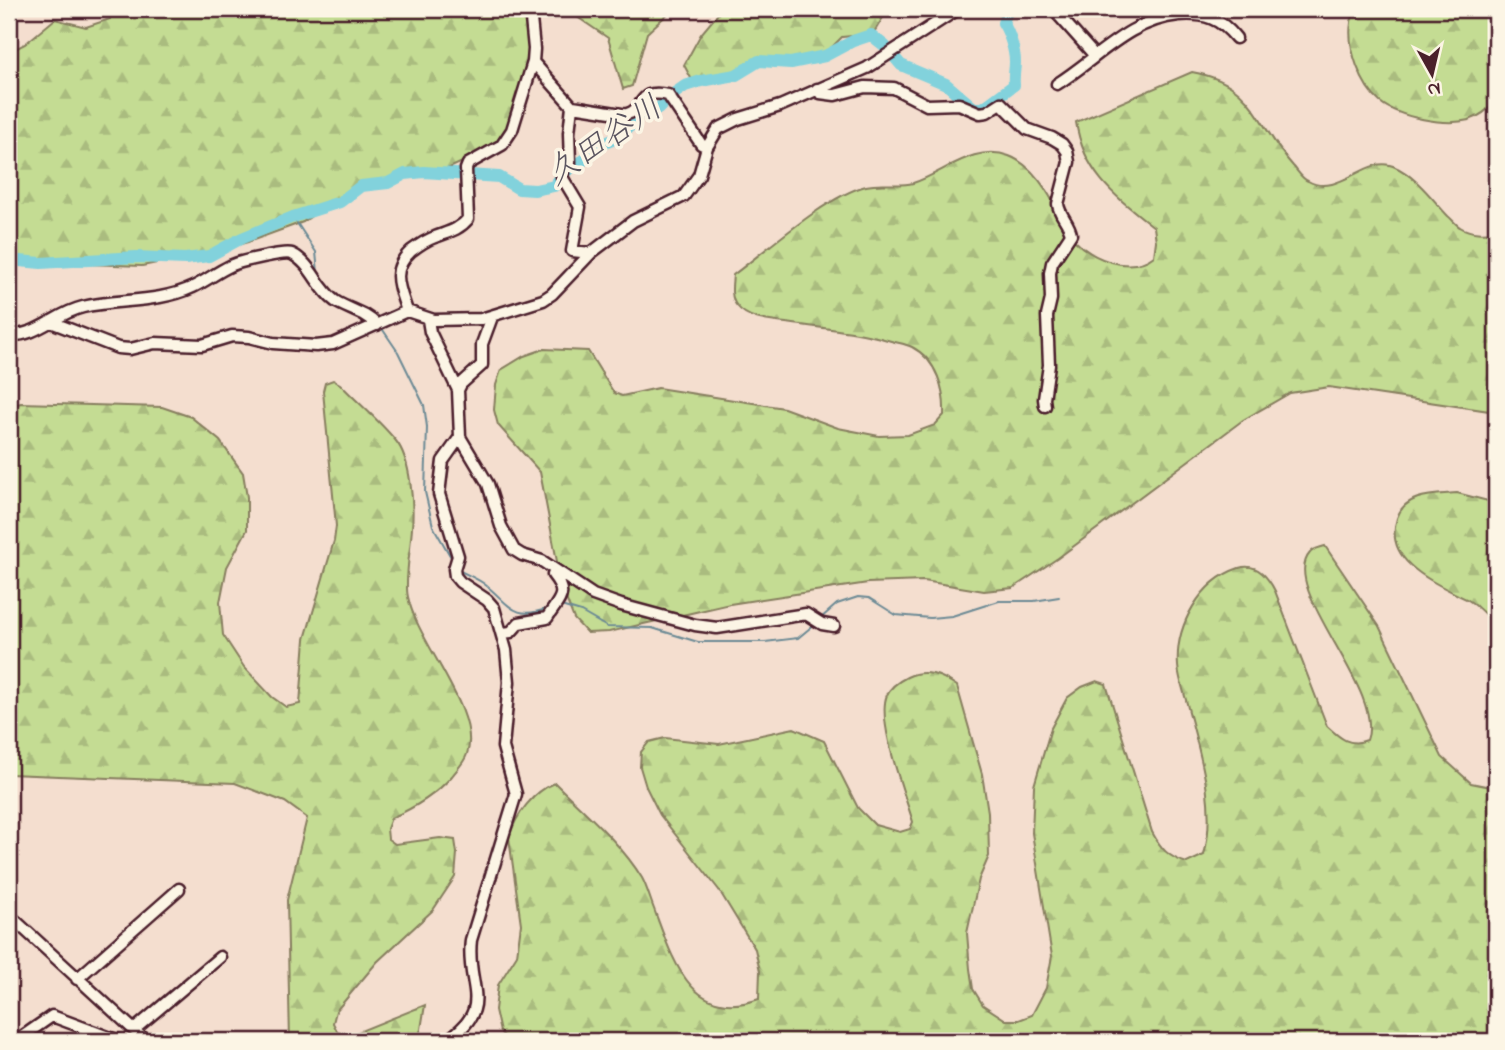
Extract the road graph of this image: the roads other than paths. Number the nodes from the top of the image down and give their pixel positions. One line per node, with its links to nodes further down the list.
1 (530, 9): 6 (street)
2 (958, 9): 8 (street)
3 (1054, 10): 5 (street)
4 (1237, 38): 5 (street)
5 (1095, 56): 7 (street)
6 (534, 62): 9 (street); 12 (street)
7 (1058, 83)
8 (817, 89): 10 (street); 19 (street)
9 (572, 106): 10 (street); 11 (street)
10 (707, 146): 11 (street)
11 (592, 253): 13 (street)
12 (407, 311): 14 (street); 16 (street)
13 (492, 317): 14 (street); 18 (street)
14 (428, 320): 18 (street)
15 (51, 322): 16 (street); 16 (street); 17 (street)
16 (377, 325)
17 (9, 335)
18 (458, 390): 20 (street)
19 (1045, 406)
20 (460, 437): 21 (street); 23 (street)
21 (555, 571): 22 (street); 23 (street)
22 (834, 626)
23 (503, 633): 32 (street)
24 (179, 889): 27 (street)
25 (9, 915): 27 (street)
26 (220, 957): 28 (street)
27 (77, 979): 28 (street)
28 (135, 1028): 29 (street)
29 (144, 1040)
30 (16, 1041): 31 (street)
31 (119, 1041)
32 (446, 1041)

